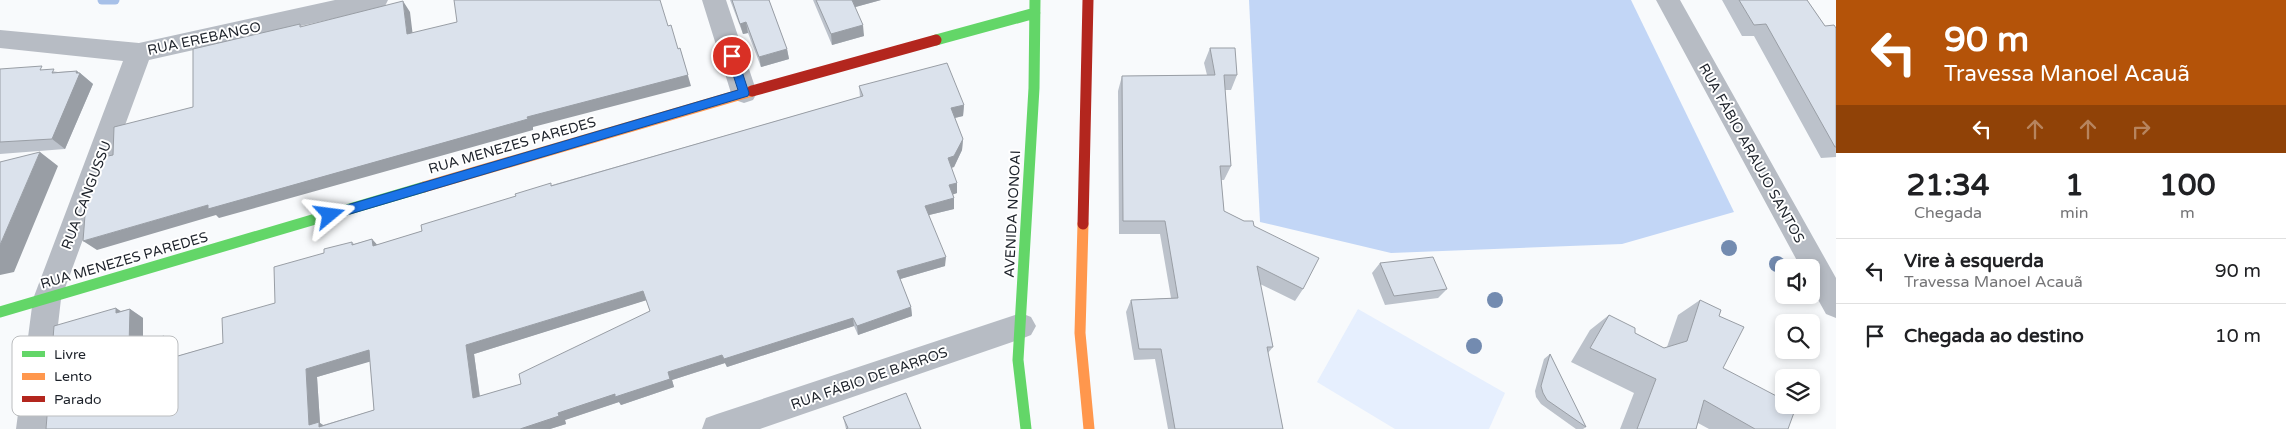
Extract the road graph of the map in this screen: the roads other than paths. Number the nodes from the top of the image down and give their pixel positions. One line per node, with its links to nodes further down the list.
1 (376, 0): 8 (street, RUA EREBANGO)
2 (714, 0): 9 (street)
3 (1036, 0): 6 (street, AVENIDA NONOAI)
4 (1088, 0): 19 (street)
5 (1668, 0): 11 (street, RUA FÁBIO ARAUJO SANTOS)
6 (1035, 13): 9 (street, RUA MENEZES PAREDES); 13 (street, AVENIDA NONOAI)
7 (0, 39): 8 (street, RUA EREBANGO)
8 (139, 53): 10 (street, RUA CANGUSSU)
9 (744, 93): 10 (street, RUA MENEZES PAREDES)
10 (47, 299): 12 (street, RUA MENEZES PAREDES); 14 (street, RUA CANGUSSU)
11 (1836, 305)
12 (0, 312)
13 (1021, 326): 17 (street, RUA FÁBIO DE BARROS); 18 (street, AVENIDA NONOAI)
14 (42, 336)
15 (32, 416): 16 (street, RUA CANGUSSU)
16 (30, 429)
17 (717, 429)
18 (1026, 429)
19 (1089, 429)

